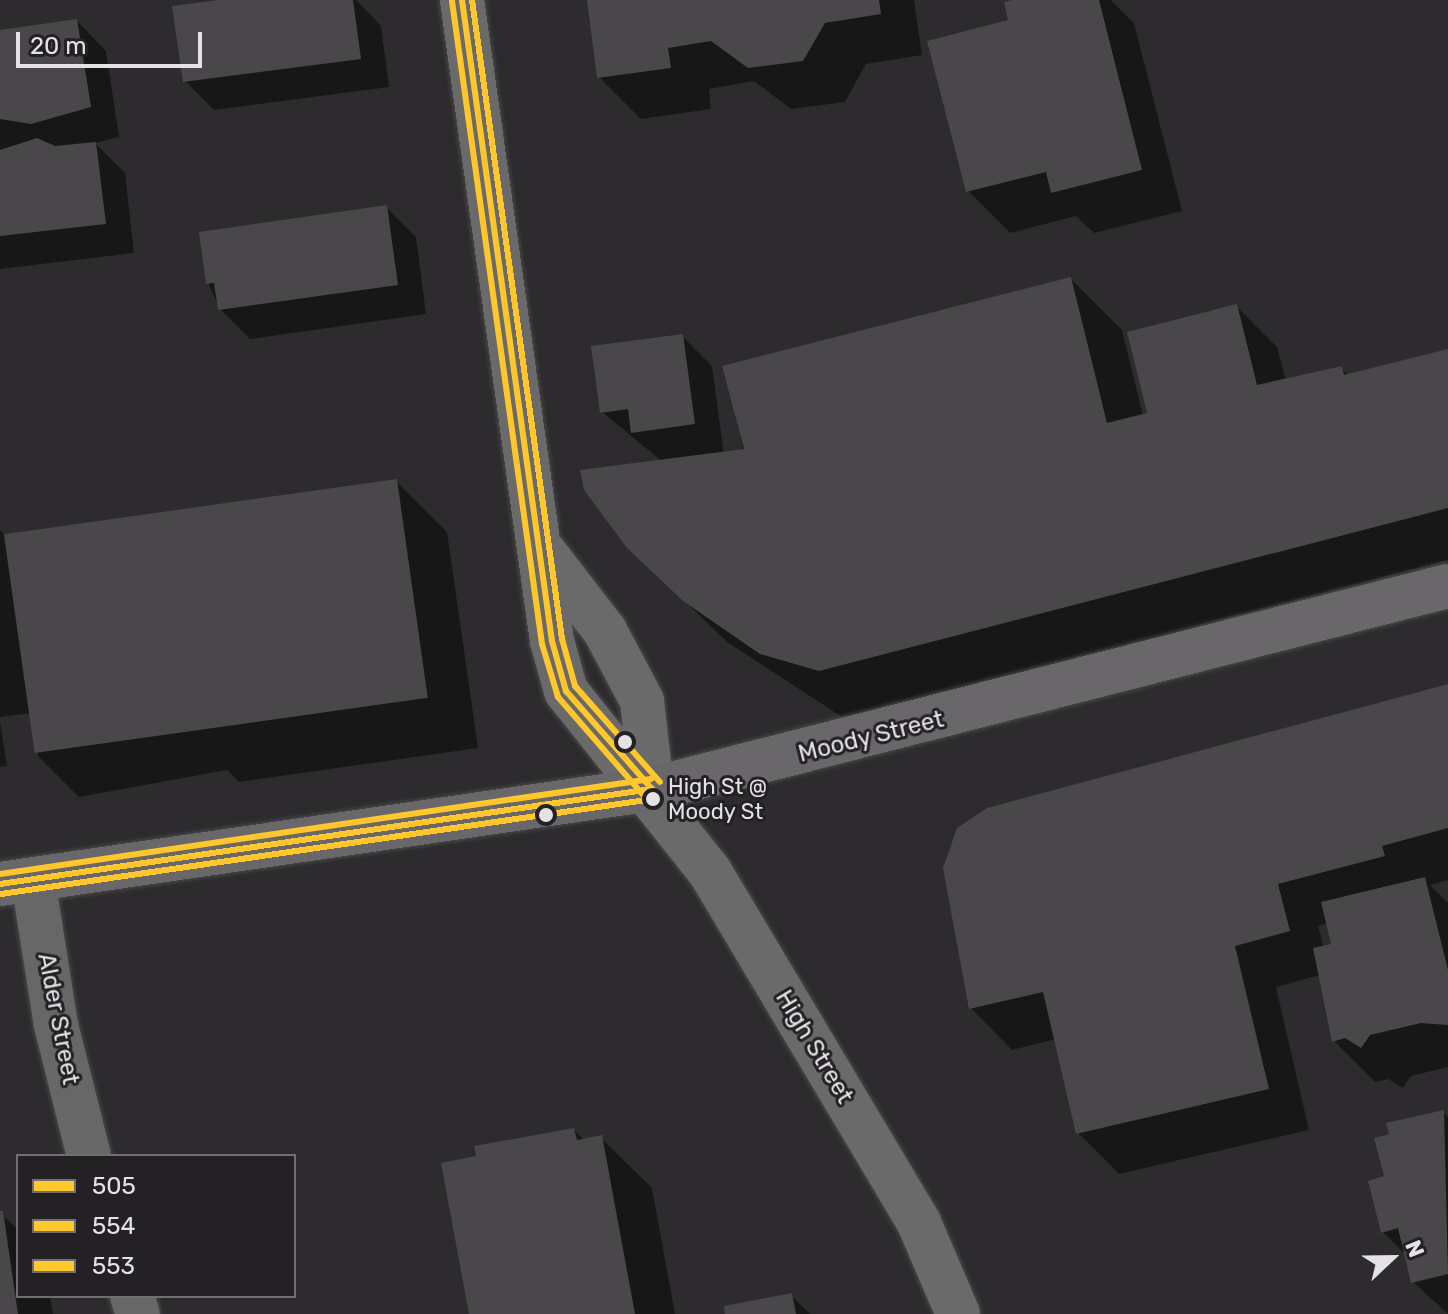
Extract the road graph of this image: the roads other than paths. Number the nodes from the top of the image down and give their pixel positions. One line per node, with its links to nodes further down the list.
1 (462, 0): 2 (street, High Street)
2 (544, 552): 4 (street); 4 (street, High Street)
3 (1448, 586): 4 (main road, Moody Street)
4 (652, 789): 5 (main road, Moody Street); 7 (street, High Street)
5 (17, 882): 6 (street, Alder Street)
6 (88, 1154)
7 (958, 1314)

